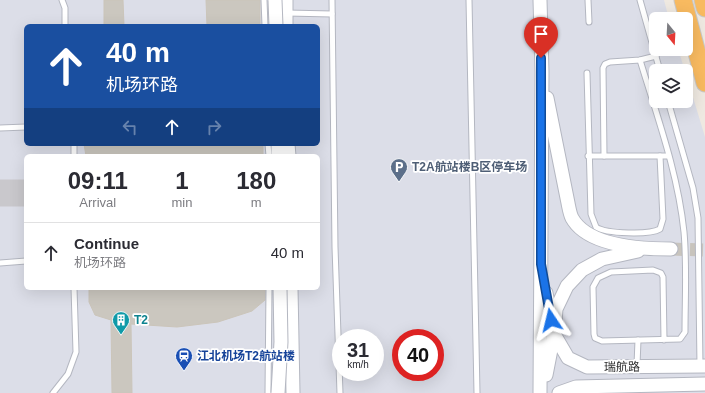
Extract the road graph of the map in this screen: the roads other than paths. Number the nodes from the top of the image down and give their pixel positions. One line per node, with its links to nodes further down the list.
1 (62, 0): 16 (lane)
2 (264, 0): 17 (lane)
3 (275, 0): 18 (street, bridge)
4 (286, 0): 14 (street)
5 (332, 0): 13 (lane)
6 (469, 0): 53 (lane)
7 (540, 0): 23 (street)
8 (588, 0): 15 (lane)
9 (640, 0): 19 (lane)
10 (683, 0): 25 (highway)
11 (703, 0): 12 (highway)
12 (705, 8)
13 (332, 14): 14 (lane); 52 (lane)
14 (286, 20)
15 (589, 22)
16 (66, 24)
17 (265, 24)
18 (276, 24)
19 (649, 32)
20 (656, 56): 21 (lane); 22 (lane)
21 (640, 60): 30 (lane); 32 (lane)
22 (658, 64)
23 (542, 72): 33 (street); 37 (street)
24 (587, 73): 29 (lane)
25 (705, 83)
26 (670, 108): 45 (lane)
27 (24, 127): 28 (lane)
28 (0, 128)
29 (588, 156): 30 (lane); 31 (lane)
30 (604, 156): 31 (lane)
31 (660, 156): 32 (lane)
32 (668, 156): 44 (lane)
33 (646, 249): 34 (street); 42 (street)
34 (671, 249)
35 (24, 261): 36 (lane)
36 (0, 263)
37 (541, 264): 42 (street); 54 (street)
38 (74, 290): 48 (lane)
39 (269, 290): 49 (lane)
40 (280, 290): 50 (street, bridge)
41 (291, 290): 51 (street)
42 (554, 334): 46 (street, 瑞航路); 54 (street)
43 (638, 340): 44 (lane); 44 (lane); 46 (lane)
44 (664, 340)
45 (703, 366): 46 (street, 瑞航路)
46 (637, 367)
47 (705, 384): 55 (street, 瑞航路)
48 (53, 393)
49 (268, 393)
50 (278, 393)
51 (292, 393)
52 (340, 393)
53 (477, 393)
54 (541, 393)
55 (559, 393)

